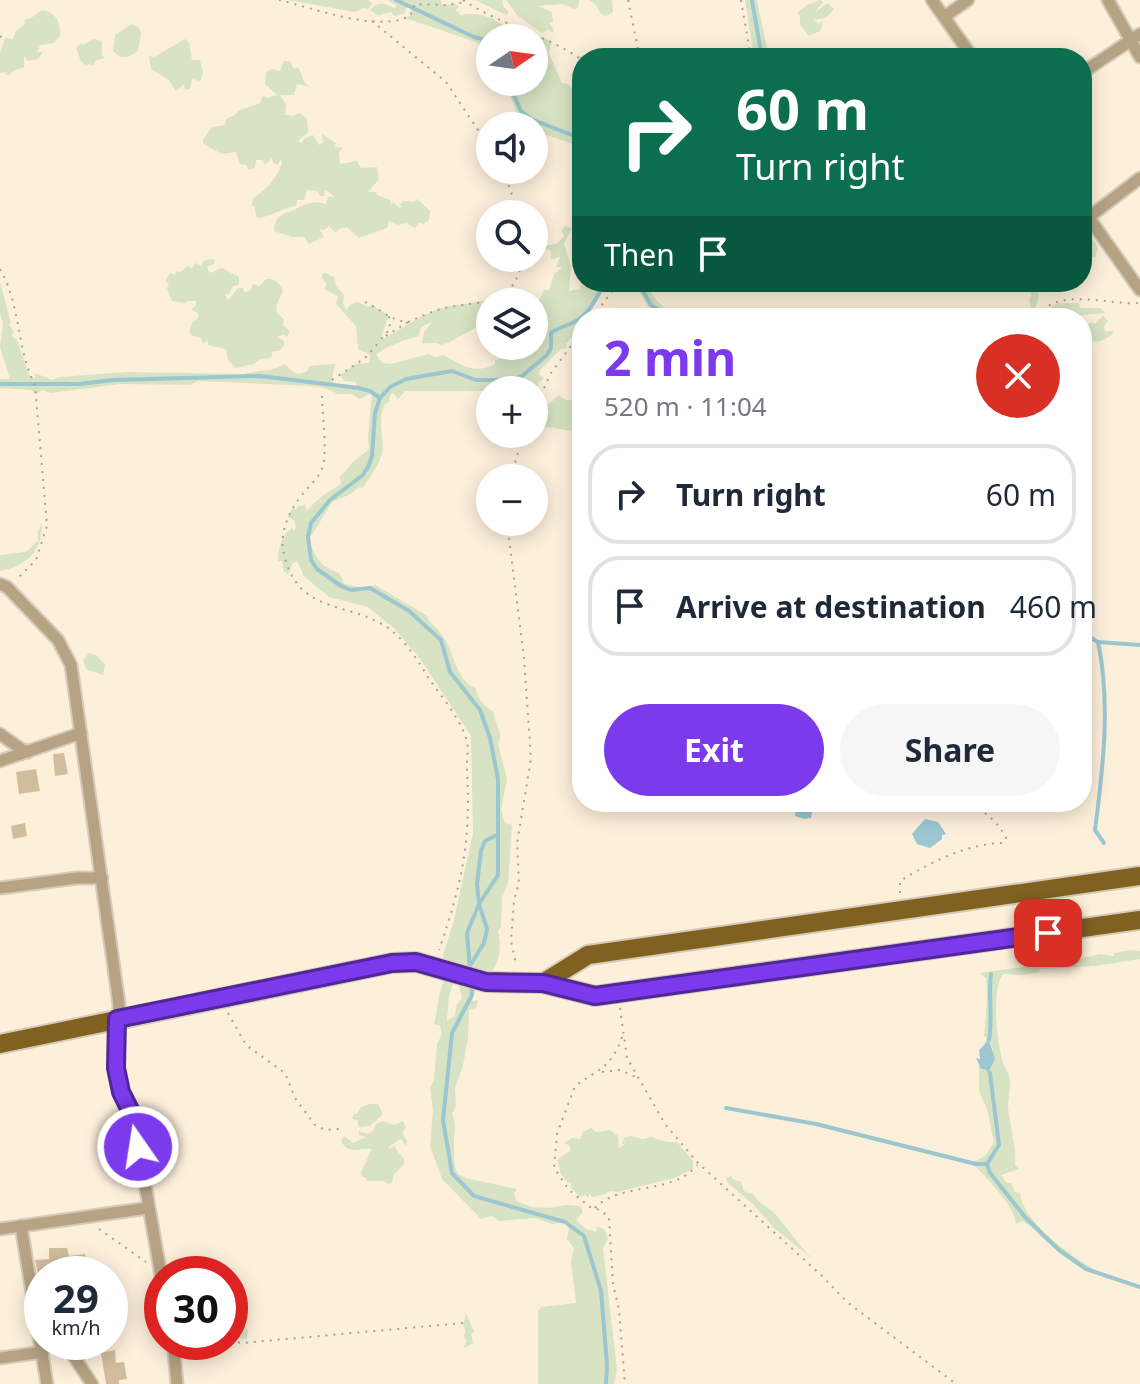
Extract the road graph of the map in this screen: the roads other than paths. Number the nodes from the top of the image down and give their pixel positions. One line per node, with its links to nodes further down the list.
1 (932, 0): 4 (street)
2 (968, 0): 4 (street)
3 (1108, 0): 5 (street)
4 (944, 17): 6 (street)
5 (1135, 37): 7 (street); 8 (street)
6 (966, 48)
7 (1140, 57)
8 (1092, 66)
9 (1140, 178): 10 (street)
10 (1092, 208)
11 (1092, 222): 12 (street)
12 (1140, 290)
13 (3, 586): 14 (street)
14 (81, 733): 16 (street); 19 (street)
15 (0, 734): 16 (street)
16 (29, 752): 17 (street)
17 (0, 761)
18 (1140, 876): 22 (main road)
19 (102, 878): 20 (street); 23 (street)
20 (0, 888)
21 (1140, 920): 22 (main road)
22 (543, 983): 23 (main road)
23 (117, 1019): 24 (main road); 25 (street)
24 (0, 1044)
25 (148, 1208): 26 (street); 29 (street)
26 (21, 1226): 27 (street); 28 (street)
27 (0, 1229)
28 (26, 1256)
29 (157, 1256)
30 (24, 1355): 31 (street)
31 (0, 1358)
32 (44, 1360): 36 (street)
33 (76, 1360): 37 (street)
34 (172, 1360): 38 (street)
35 (175, 1360): 39 (street)
36 (47, 1384)
37 (92, 1384)
38 (168, 1384)
39 (177, 1384)

